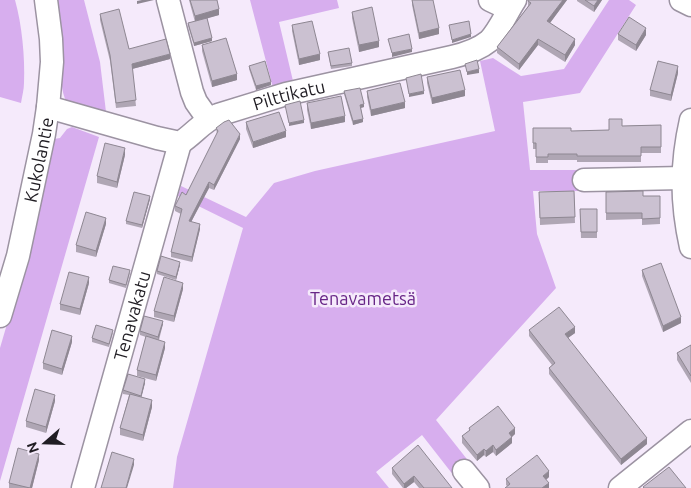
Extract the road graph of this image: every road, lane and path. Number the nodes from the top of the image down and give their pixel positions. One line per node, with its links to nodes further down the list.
1 (46, 0): 6 (street, Kukolantie)
2 (168, 0): 7 (street)
3 (681, 0): 5 (street)
4 (505, 3): 7 (street, Pilttikatu)
5 (691, 5)
6 (48, 108): 9 (street); 13 (street, Kukolantie)
7 (208, 119): 9 (street, Pilttikatu)
8 (691, 120): 10 (street)
9 (180, 143): 15 (street, Tenavakatu)
10 (683, 178): 11 (street); 12 (street)
11 (584, 180)
12 (691, 246)
13 (0, 316)
14 (691, 432): 16 (street)
15 (83, 488)
16 (620, 488)

